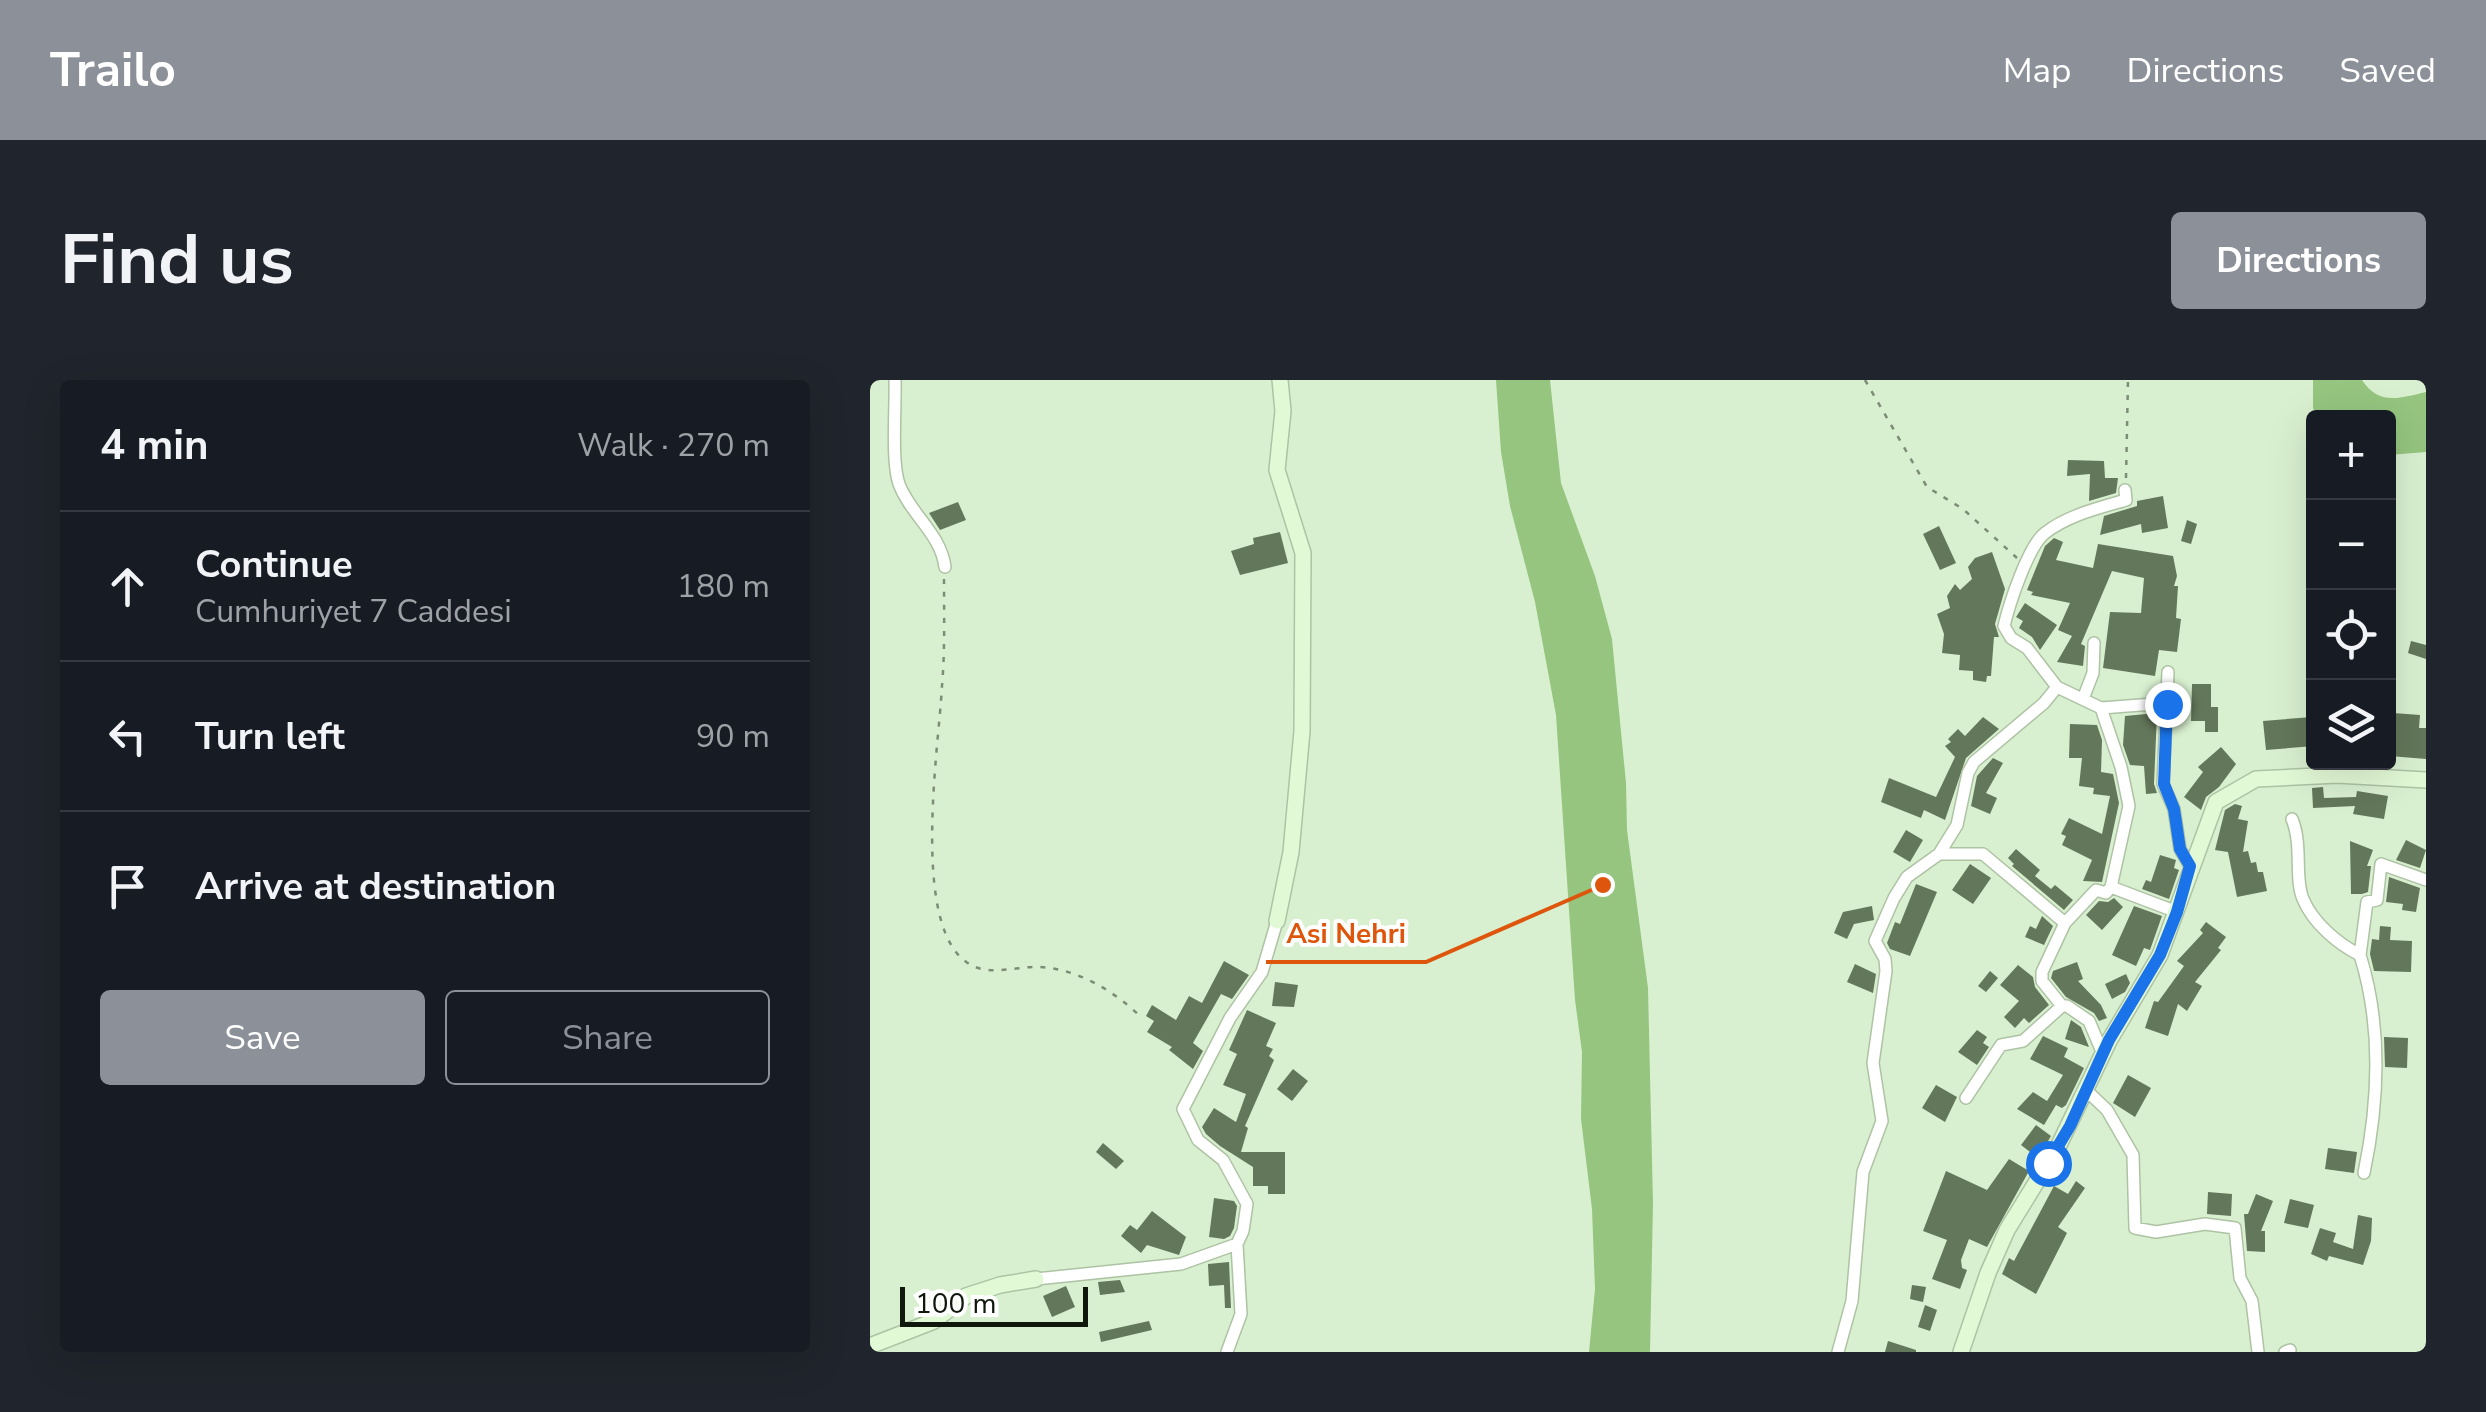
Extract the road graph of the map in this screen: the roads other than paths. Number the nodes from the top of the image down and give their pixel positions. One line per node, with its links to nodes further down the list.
1 (894, 380): 4 (street)
2 (1280, 380): 18 (main road)
3 (2125, 490): 7 (street)
4 (944, 567)
5 (2094, 644): 8 (street)
6 (2168, 672): 9 (street)
7 (2057, 687): 8 (street); 13 (street)
8 (2083, 700): 10 (street)
9 (2167, 704): 10 (street); 14 (street)
10 (2100, 708): 16 (street)
11 (2426, 780): 14 (main road)
12 (2292, 819): 20 (street)
13 (1939, 854): 19 (street); 30 (street)
14 (2190, 866): 17 (main road)
15 (2426, 880): 20 (street)
16 (2111, 887): 17 (street); 19 (street)
17 (2177, 912): 22 (main road)
18 (1276, 921): 26 (street)
19 (2065, 923): 21 (street)
20 (2360, 955): 25 (street)
21 (2062, 1006): 22 (street); 24 (street)
22 (2103, 1054): 23 (main road)
23 (2087, 1091): 31 (main road); 32 (street)
24 (1966, 1098)
25 (2364, 1172)
26 (1237, 1244): 27 (street); 29 (street)
27 (1036, 1278): 28 (main road)
28 (870, 1346)
29 (1227, 1352)
30 (1838, 1352)
31 (1961, 1352)
32 (2258, 1352)

